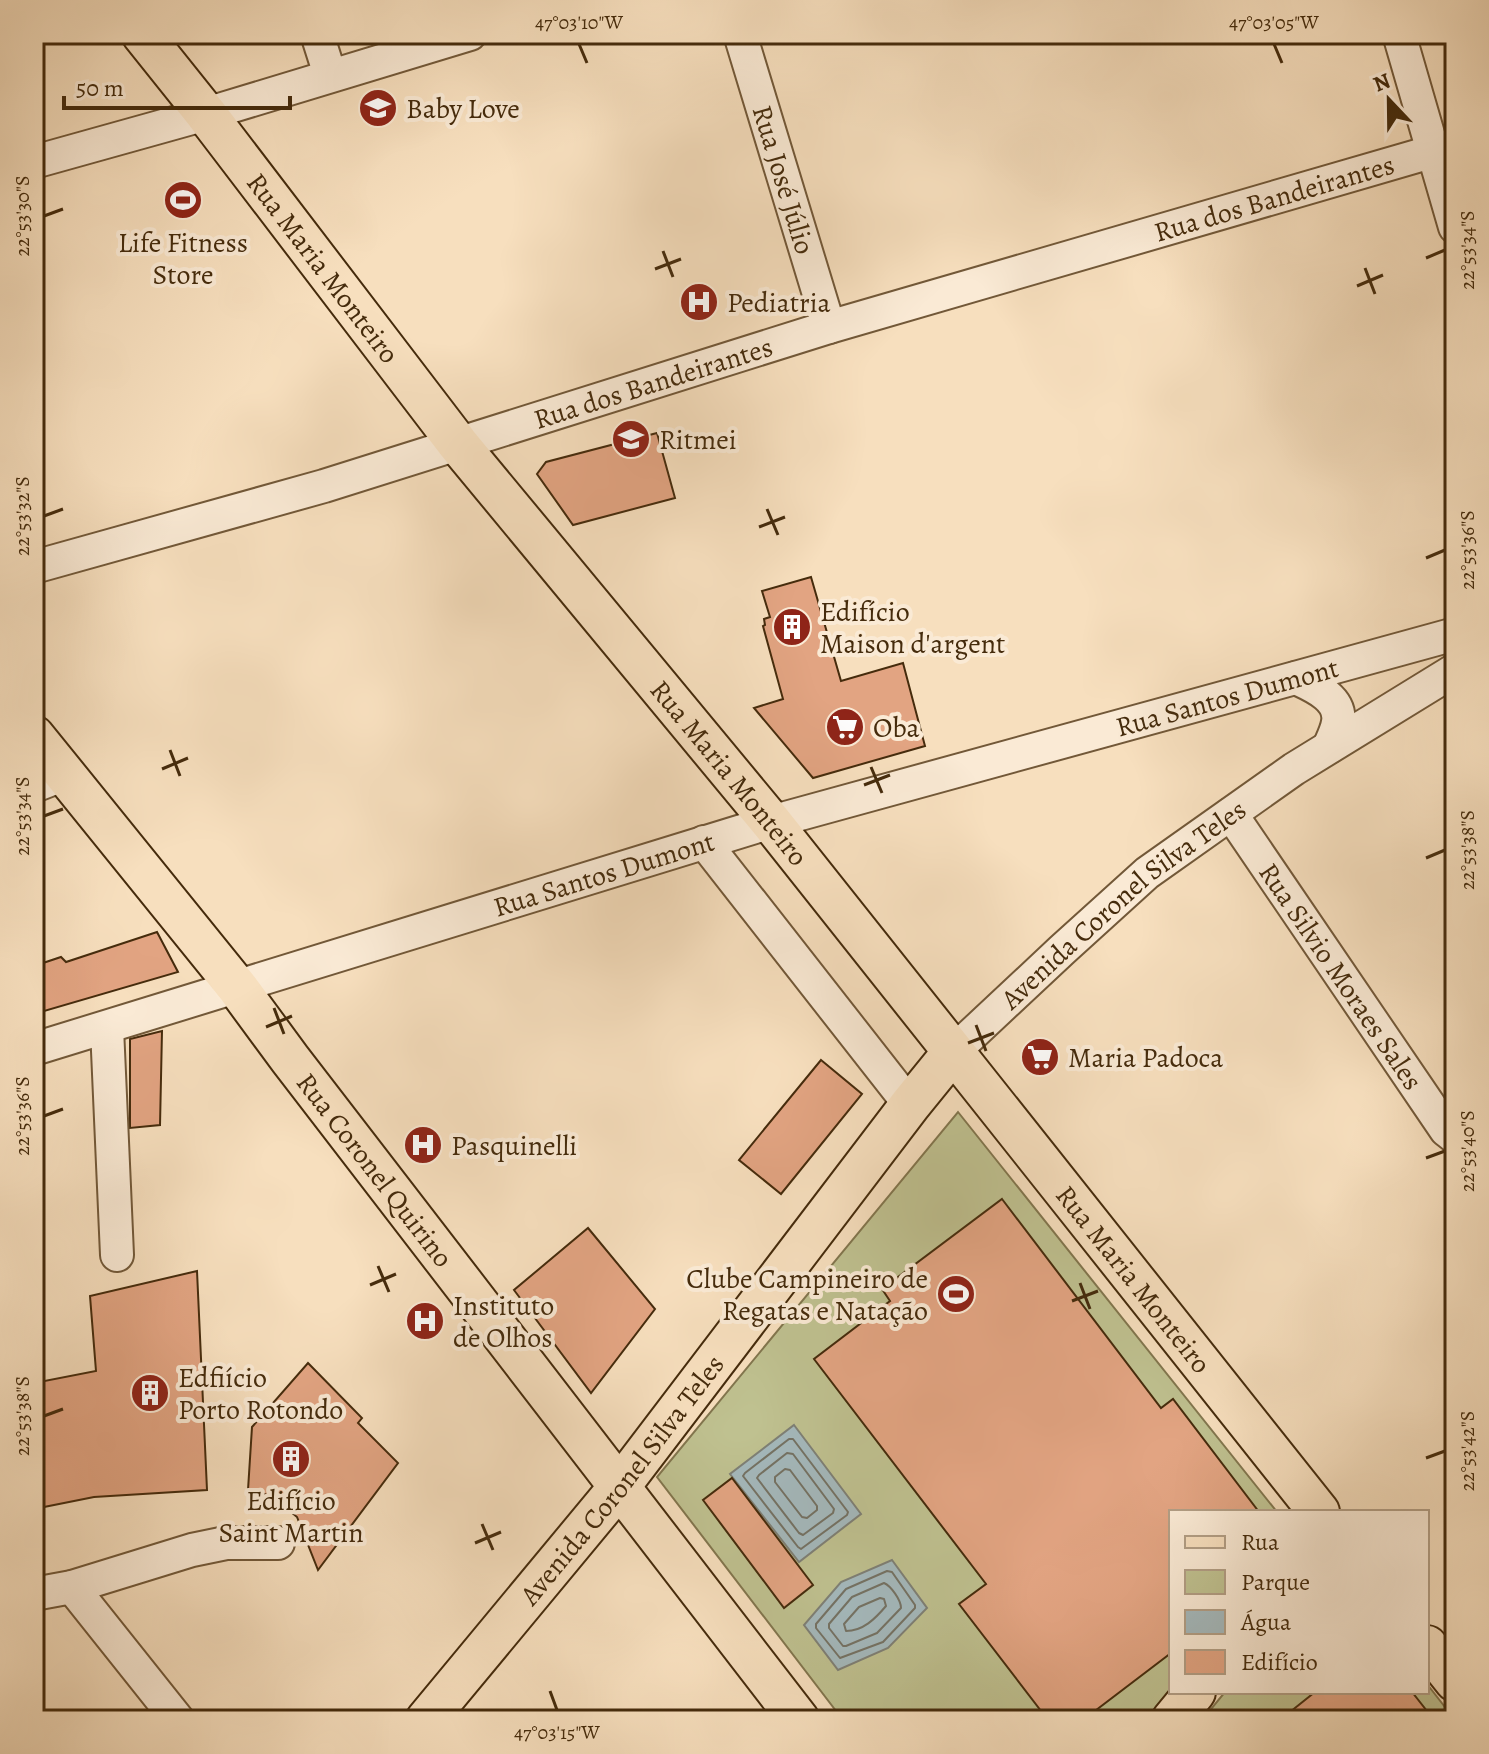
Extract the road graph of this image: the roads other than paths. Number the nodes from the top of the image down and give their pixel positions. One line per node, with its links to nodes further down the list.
1 (142, 34): 7 (main road, Rua Maria Monteiro)
2 (317, 34): 6 (street)
3 (470, 34): 6 (street)
4 (740, 34): 11 (street, Rua José Júlio)
5 (1399, 34): 8 (street)
6 (330, 75): 7 (street)
7 (206, 114): 9 (street); 12 (main road, Rua Maria Monteiro)
8 (1444, 148): 10 (street); 11 (street, Rua dos Bandeirantes)
9 (34, 162)
10 (1455, 227)
11 (829, 327): 12 (street, Rua dos Bandeirantes)
12 (458, 444): 13 (street, Rua dos Bandeirantes); 21 (main road, Rua Maria Monteiro)
13 (34, 567)
14 (1455, 634): 16 (street, Rua Santos Dumont)
15 (1455, 670): 18 (street, Avenida Coronel Silva Teles)
16 (1296, 678): 18 (street); 21 (street, Rua Santos Dumont)
17 (34, 736): 19 (main road, Rua Coronel Quirino)
18 (1329, 747): 20 (street, Avenida Coronel Silva Teles)
19 (50, 780): 23 (main road, Rua Coronel Quirino)
20 (1231, 814): 26 (street, Avenida Coronel Silva Teles); 28 (street, Rua Silvio Moraes Sales)
21 (771, 822): 22 (street, Rua Santos Dumont); 26 (main road, Rua Maria Monteiro)
22 (704, 842): 23 (street, Rua Santos Dumont); 27 (street)
23 (237, 987): 24 (street, Rua Santos Dumont); 30 (main road, Rua Coronel Quirino)
24 (107, 1028): 25 (street, Rua Santos Dumont); 29 (street)
25 (34, 1049)
26 (953, 1052): 27 (main road, Avenida Coronel Silva Teles); 31 (main road, Rua Maria Monteiro)
27 (910, 1105): 30 (main road, Avenida Coronel Silva Teles)
28 (1455, 1137)
29 (117, 1255)
30 (620, 1486): 39 (main road, Avenida Coronel Silva Teles); 40 (main road, Rua Coronel Quirino)
31 (1317, 1510)
32 (278, 1543): 33 (street)
33 (72, 1587): 34 (street); 38 (street)
34 (34, 1594)
35 (1429, 1648): 36 (main road)
36 (1455, 1681)
37 (1193, 1694): 41 (main road)
38 (178, 1720)
39 (426, 1720)
40 (799, 1720)
41 (1172, 1720)

